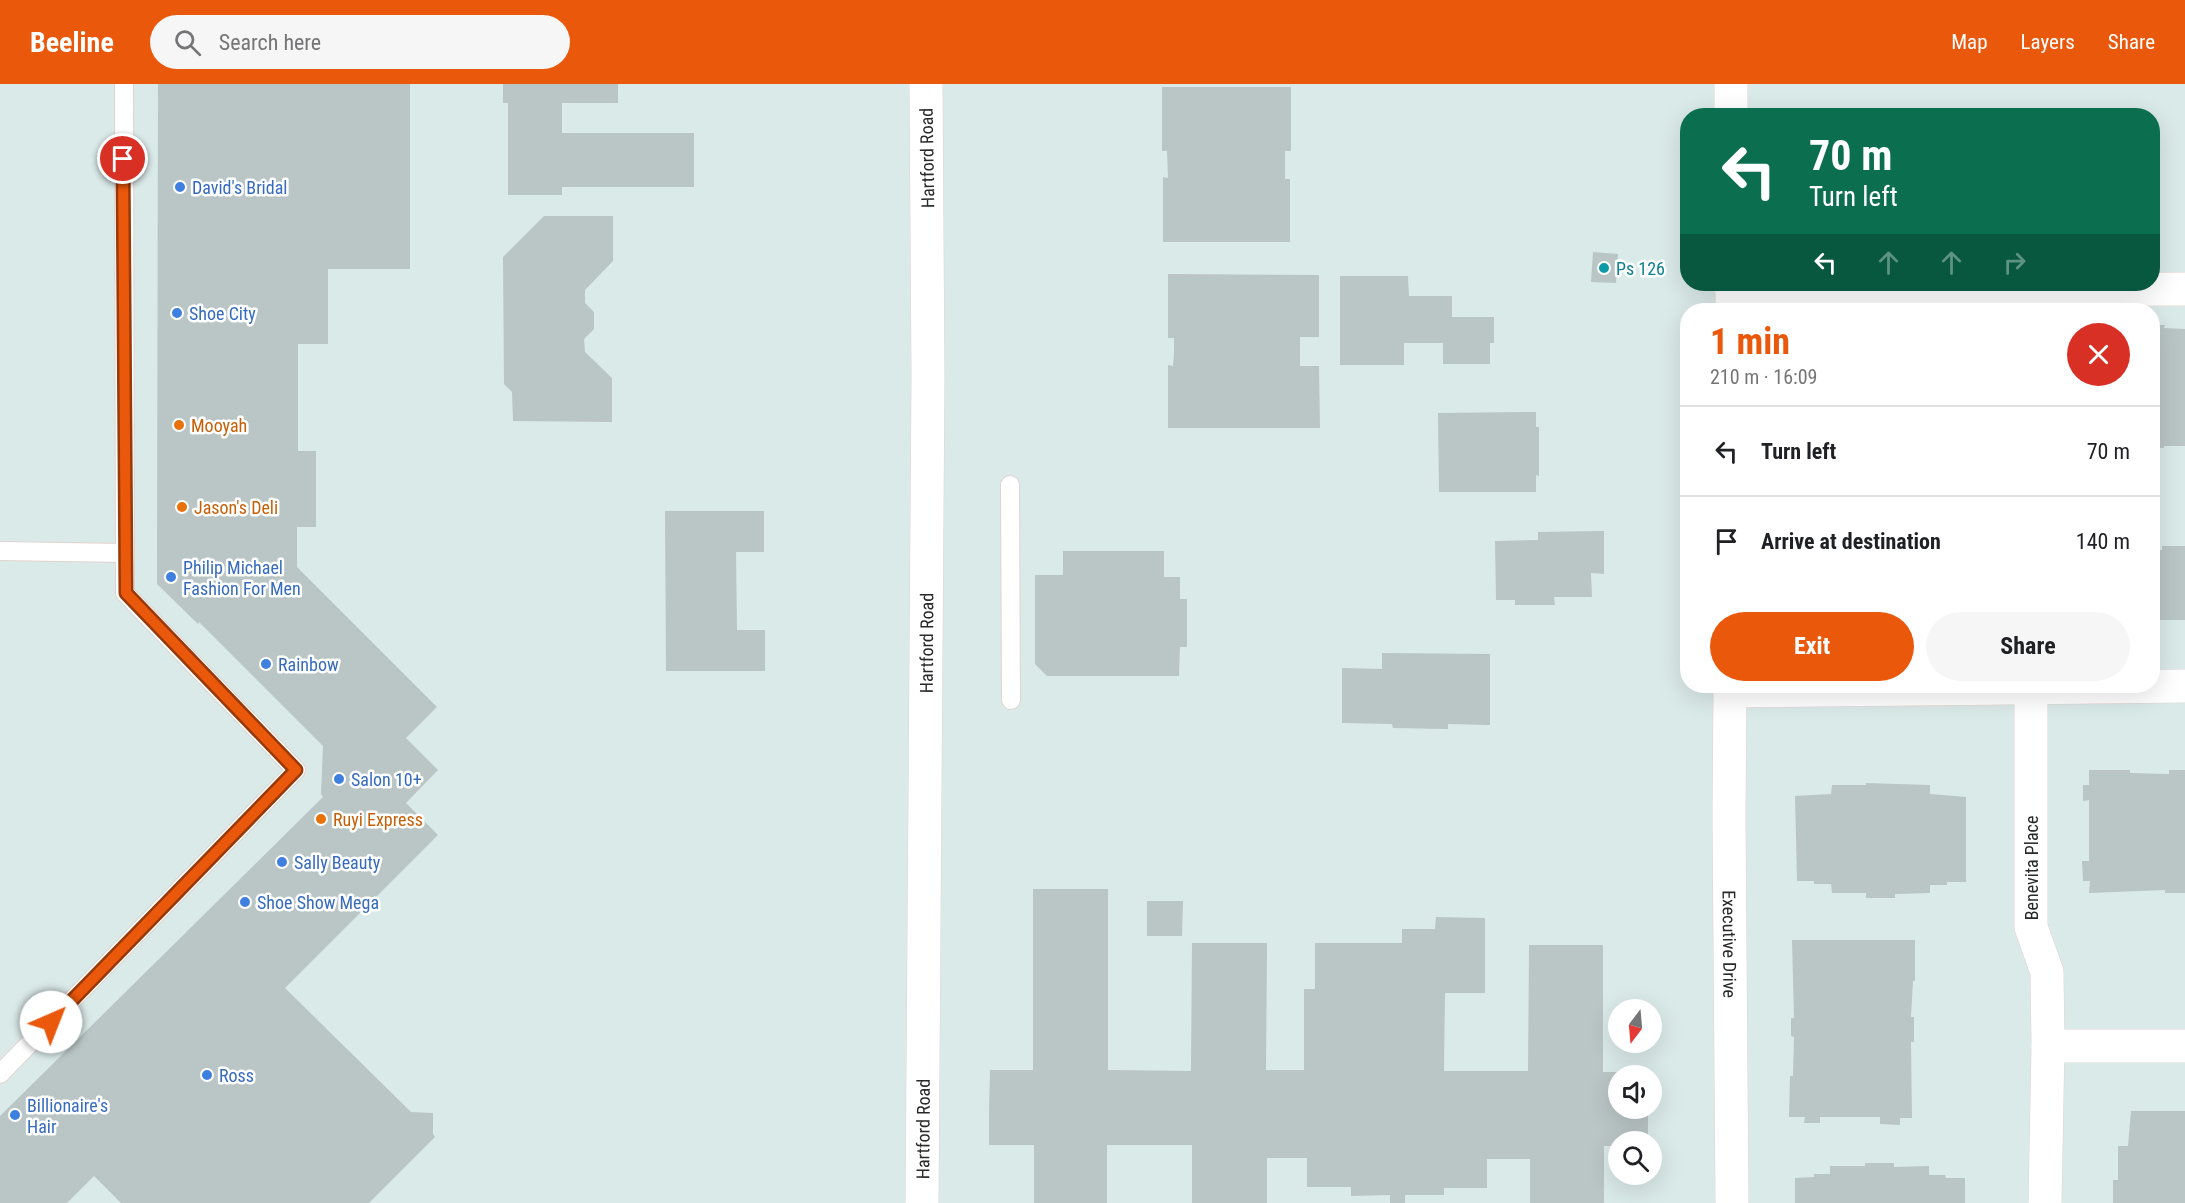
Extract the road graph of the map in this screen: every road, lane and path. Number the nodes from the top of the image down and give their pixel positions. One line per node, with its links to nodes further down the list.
1 (124, 84): 11 (lane)
2 (926, 84): 20 (street, Hartford Road)
3 (1731, 84): 4 (street)
4 (1731, 108)
5 (2160, 289): 6 (street)
6 (2185, 289)
7 (2034, 291): 8 (street)
8 (1732, 295)
9 (1010, 485): 16 (lane)
10 (0, 551): 11 (lane)
11 (125, 553): 19 (lane)
12 (2160, 686): 13 (street)
13 (2185, 686)
14 (1730, 693): 21 (street, Executive Drive)
15 (2031, 693): 17 (street, Benevita Place)
16 (1011, 700)
17 (2048, 1046): 18 (street); 22 (street, Benevita Place)
18 (2185, 1046)
19 (0, 1074)
20 (922, 1203)
21 (1732, 1203)
22 (2045, 1203)

